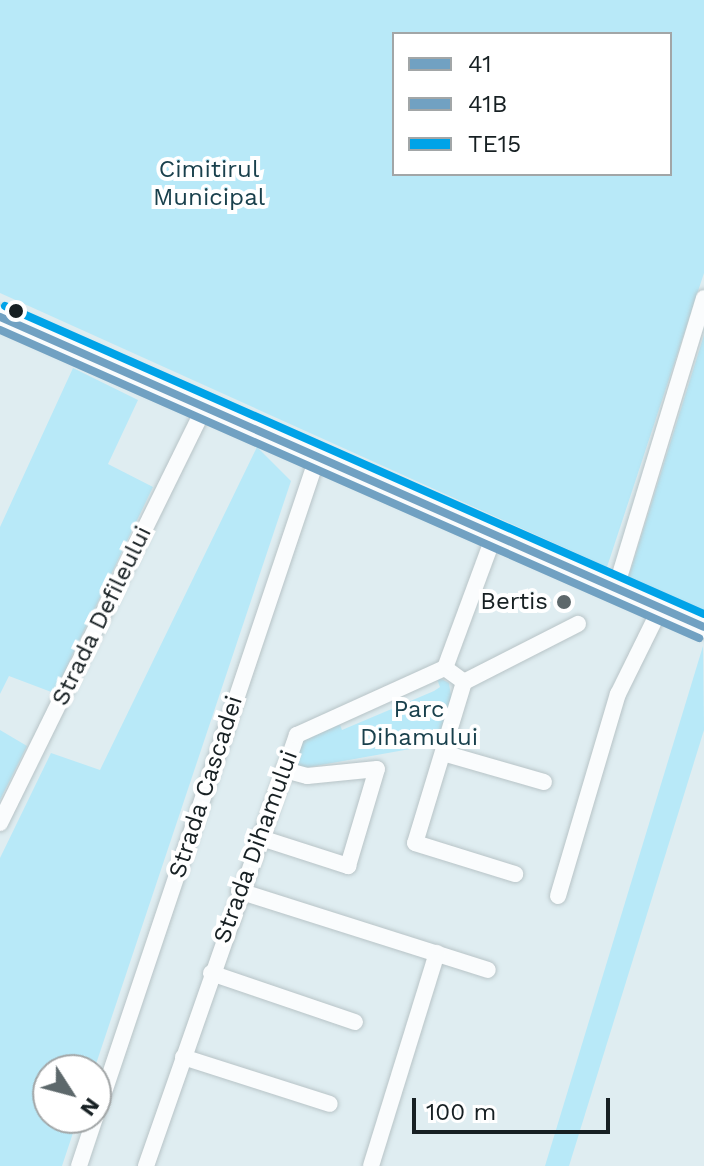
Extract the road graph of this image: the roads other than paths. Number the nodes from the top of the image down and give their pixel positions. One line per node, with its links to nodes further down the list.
1 (704, 298): 6 (street)
2 (0, 317): 3 (street)
3 (204, 408): 4 (street); 15 (street, Strada Defileului)
4 (317, 458): 5 (street); 25 (street, Strada Cascadei)
5 (493, 538): 6 (street); 10 (street)
6 (615, 591): 7 (street)
7 (660, 609): 9 (street); 19 (street)
8 (578, 624): 11 (street)
9 (704, 627)
10 (445, 668): 11 (street); 13 (street, Strada Dihamului)
11 (464, 682): 12 (street)
12 (443, 753): 14 (street); 17 (street)
13 (284, 770): 16 (street, Strada Dihamului); 16 (street)
14 (544, 782)
15 (0, 823)
16 (258, 837): 18 (street, Strada Dihamului)
17 (515, 874)
18 (239, 891): 20 (street); 22 (street, Strada Dihamului)
19 (558, 896)
20 (437, 953): 21 (street); 30 (street)
21 (488, 970)
22 (211, 973): 23 (street, Strada Dihamului); 24 (street, Strada Dihamului)
23 (355, 1022)
24 (183, 1057): 26 (street); 29 (street, Strada Dihamului)
25 (112, 1069)
26 (330, 1104)
27 (90, 1134): 28 (street, Strada Cascadei)
28 (79, 1166)
29 (146, 1166)
30 (371, 1166)

